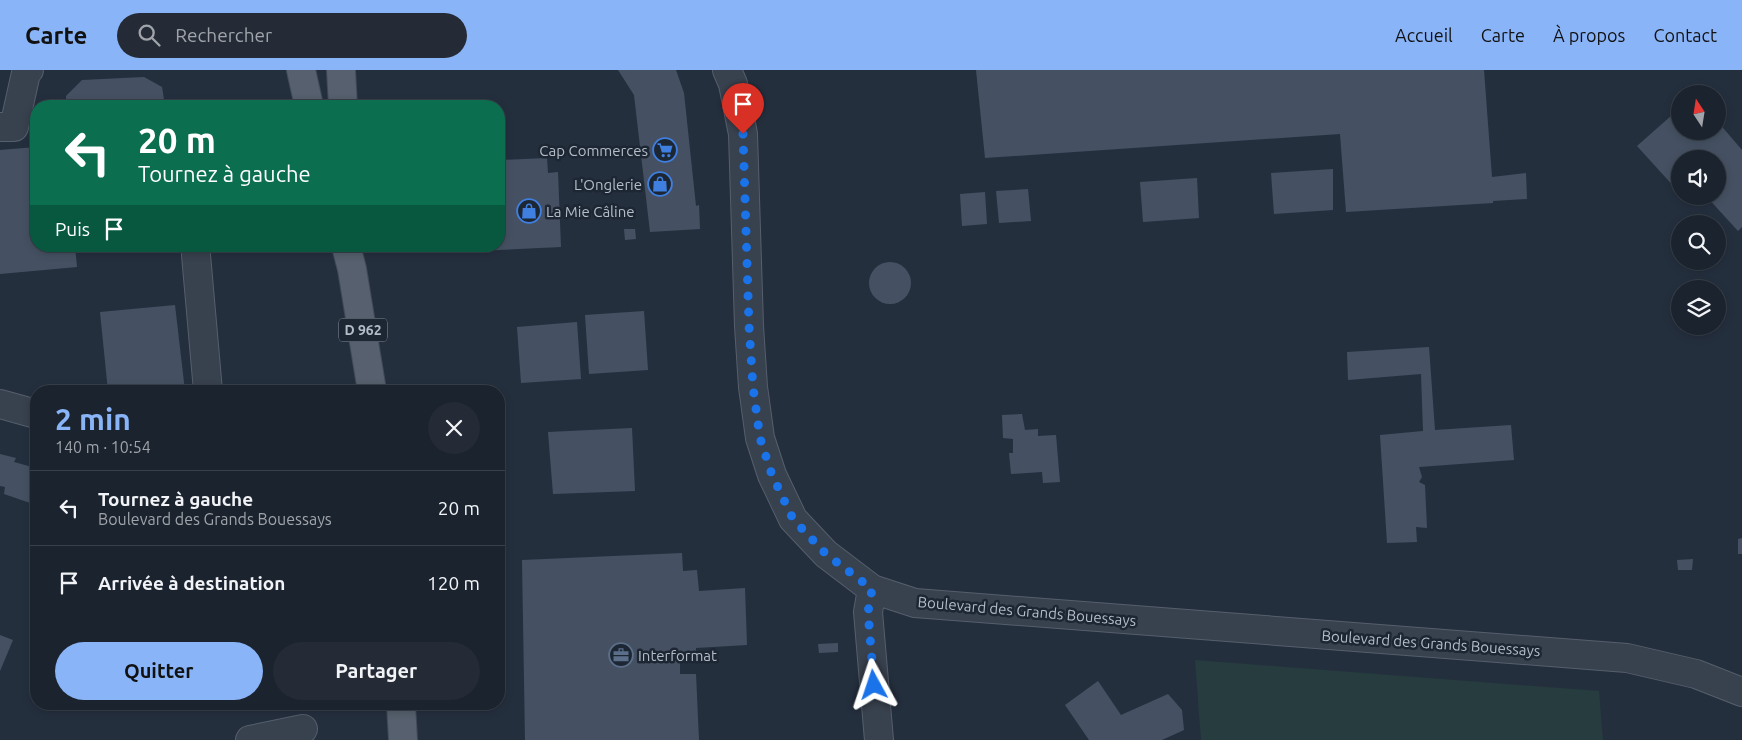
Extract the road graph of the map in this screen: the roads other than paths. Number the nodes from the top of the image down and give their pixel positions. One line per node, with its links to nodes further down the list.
1 (29, 70): 7 (street)
2 (301, 70): 5 (main road)
3 (341, 70): 6 (main road)
4 (726, 70): 14 (street, Boulevard des Grands Bouessays)
5 (308, 100)
6 (343, 100)
7 (0, 127)
8 (349, 254): 11 (main road, D 962)
9 (196, 255): 10 (street)
10 (207, 385)
11 (371, 385)
12 (0, 404): 13 (street)
13 (30, 412)
14 (872, 589): 15 (street, Boulevard des Grands Bouessays); 20 (street)
15 (1742, 692)
16 (401, 710): 19 (main road)
17 (303, 729): 18 (street)
18 (250, 740)
19 (403, 740)
20 (879, 740)

